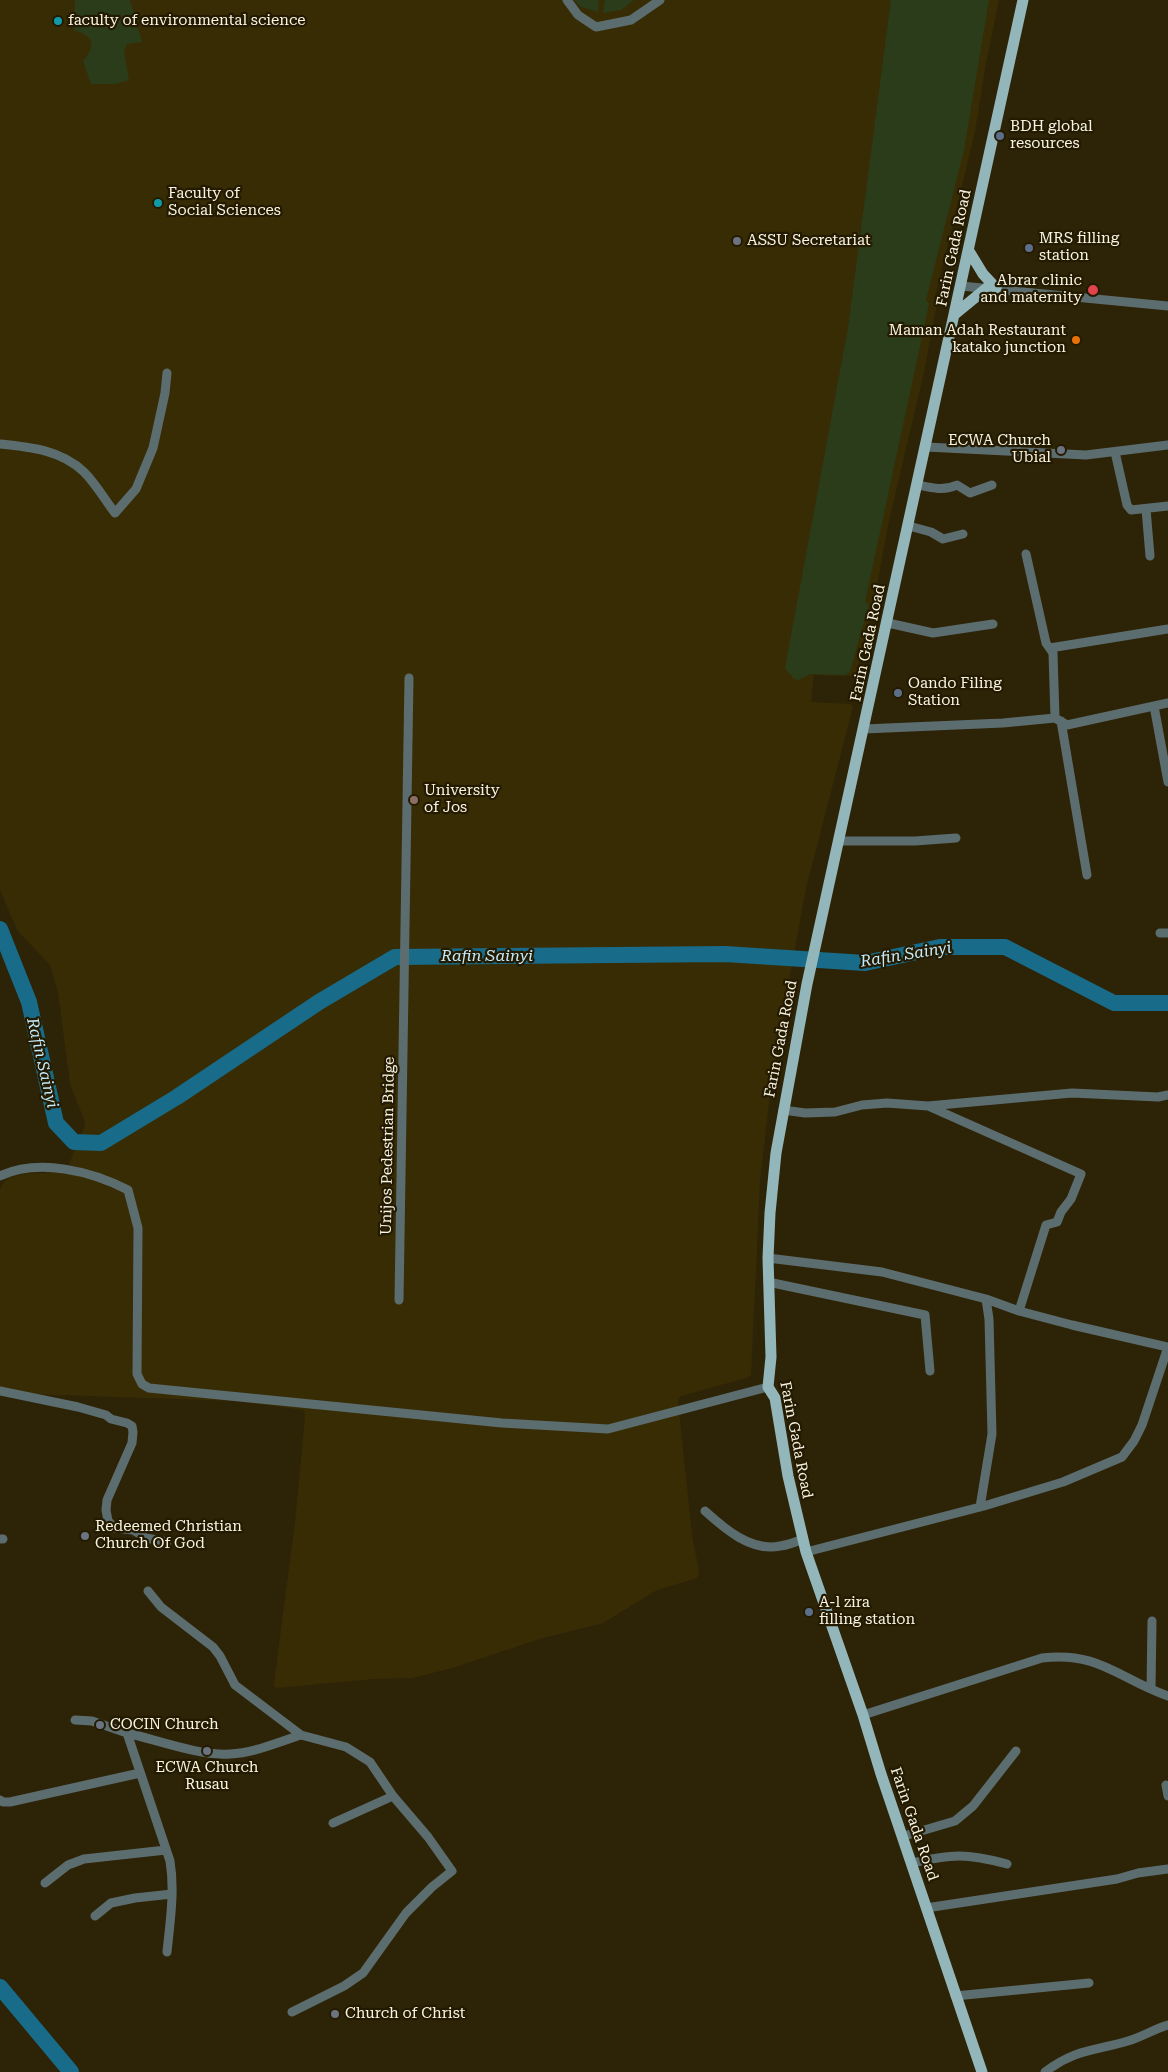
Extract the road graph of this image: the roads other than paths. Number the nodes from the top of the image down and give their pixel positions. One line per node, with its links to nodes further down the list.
1 (567, 0): 2 (street)
2 (660, 0)
3 (1023, 0): 4 (main road, Farin Gada Road)
4 (969, 251): 5 (main road, Farin Gada Road); 6 (main road)
5 (962, 286): 6 (street); 8 (main road, Farin Gada Road)
6 (992, 288): 7 (street); 8 (main road)
7 (1168, 306)
8 (955, 314): 12 (main road, Farin Gada Road)
9 (167, 373): 10 (street)
10 (0, 444)
11 (1168, 445): 13 (street)
12 (926, 447): 13 (street); 14 (main road, Farin Gada Road)
13 (1115, 452): 17 (street)
14 (918, 485): 15 (street); 18 (main road, Farin Gada Road)
15 (992, 485)
16 (1168, 506): 17 (street)
17 (1146, 509): 21 (street)
18 (909, 526): 19 (street); 22 (main road, Farin Gada Road)
19 (963, 534)
20 (1026, 554): 25 (street)
21 (1150, 556)
22 (888, 623): 23 (street); 30 (main road, Farin Gada Road)
23 (993, 624)
24 (1168, 629): 25 (street)
25 (1050, 648): 29 (street)
26 (409, 678): 42 (street, Unijos Pedestrian Bridge)
27 (1168, 703): 28 (street)
28 (1154, 706): 29 (street); 31 (street)
29 (1058, 719): 30 (street); 34 (street)
30 (864, 730): 33 (main road, Farin Gada Road)
31 (1168, 782)
32 (956, 838): 33 (street)
33 (839, 841): 37 (main road, Farin Gada Road)
34 (1088, 875)
35 (1168, 1095): 36 (street)
36 (928, 1106): 37 (street); 43 (street)
37 (783, 1110): 39 (main road, Farin Gada Road)
38 (0, 1176): 45 (street)
39 (768, 1258): 40 (main road, Farin Gada Road); 41 (street)
40 (768, 1282): 44 (street); 45 (main road, Farin Gada Road)
41 (986, 1299): 43 (street); 47 (street)
42 (399, 1300)
43 (1019, 1311): 47 (street)
44 (930, 1370)
45 (768, 1387): 49 (main road, Farin Gada Road)
46 (0, 1391): 50 (street)
47 (980, 1506): 51 (street)
48 (705, 1511): 49 (street)
49 (803, 1539): 51 (main road, Farin Gada Road)
50 (167, 1542)
51 (806, 1552): 56 (main road, Farin Gada Road)
52 (148, 1591): 59 (street)
53 (1152, 1621): 54 (street)
54 (1151, 1689): 55 (street); 56 (street)
55 (1168, 1696)
56 (863, 1715): 67 (main road, Farin Gada Road)
57 (75, 1720): 58 (street)
58 (127, 1733): 59 (street); 61 (street)
59 (301, 1735): 63 (street)
60 (1016, 1751): 67 (street)
61 (140, 1772): 65 (street); 68 (street)
62 (1166, 1785): 64 (street)
63 (393, 1796): 66 (street); 79 (street)
64 (1168, 1796)
65 (0, 1800)
66 (332, 1823)
67 (904, 1836): 69 (main road, Farin Gada Road)
68 (166, 1850): 72 (street); 73 (street)
69 (912, 1863): 70 (street); 74 (main road, Farin Gada Road)
70 (1007, 1864)
71 (1168, 1869): 74 (street)
72 (45, 1883)
73 (172, 1894): 75 (street); 76 (street)
74 (926, 1908): 78 (main road, Farin Gada Road)
75 (94, 1916)
76 (167, 1952)
77 (1089, 1983): 78 (street)
78 (955, 1996): 81 (main road, Farin Gada Road)
79 (292, 2012)
80 (1168, 2025): 82 (street)
81 (982, 2072)
82 (1045, 2072)

